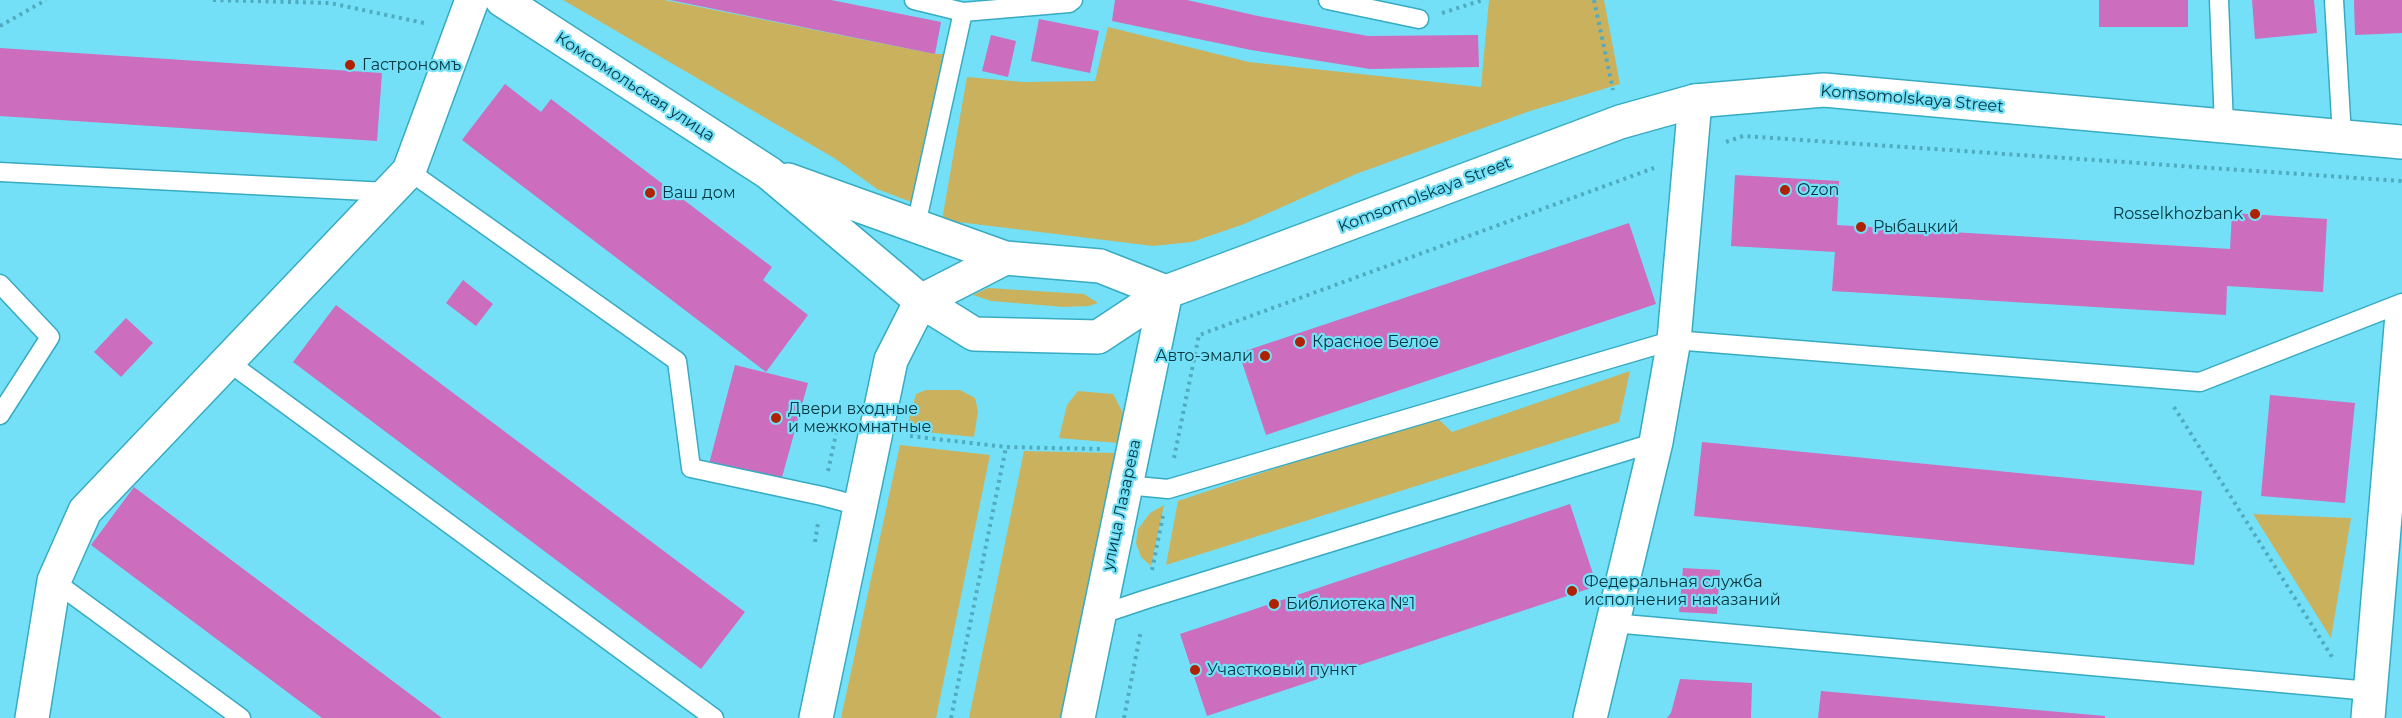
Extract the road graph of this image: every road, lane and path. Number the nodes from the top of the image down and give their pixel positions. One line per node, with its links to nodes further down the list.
1 (46, 0): 15 (path)
2 (213, 0): 14 (path)
3 (472, 0): 25 (main road)
4 (502, 0): 23 (main road, Комсомольская улица)
5 (914, 0): 12 (lane)
6 (1073, 0): 12 (lane)
7 (1328, 0): 13 (lane)
8 (1484, 0): 13 (path)
9 (1594, 0): 17 (path)
10 (2219, 0): 18 (lane)
11 (2334, 0): 19 (lane)
12 (963, 12): 26 (lane)
13 (1419, 19)
14 (424, 23)
15 (0, 26)
16 (1695, 100): 17 (main road, Komsomolskaya Street); 18 (main road, Komsomolskaya Street); 21 (main road)
17 (1620, 122): 29 (main road, Komsomolskaya Street)
18 (2224, 126): 19 (main road, Komsomolskaya Street)
19 (2342, 136): 20 (main road, Komsomolskaya Street)
20 (2402, 142)
21 (1691, 155): 24 (path); 33 (main road); 39 (path)
22 (0, 172): 25 (lane)
23 (769, 173): 26 (main road, Комсомольская улица); 30 (main road, Комсомольская улица)
24 (2402, 181)
25 (398, 182): 34 (main road); 42 (lane)
26 (916, 225): 27 (main road, Комсомольская улица)
27 (1005, 258): 29 (main road, Комсомольская улица); 30 (main road)
28 (0, 284): 36 (lane)
29 (1166, 292): 30 (main road, Комсомольская улица); 38 (main road, улица Лазарева)
30 (921, 302): 42 (main road)
31 (2402, 303): 35 (lane)
32 (2402, 315): 47 (main road)
33 (1674, 340): 35 (lane); 37 (main road); 41 (lane)
34 (227, 361): 43 (main road); 50 (lane)
35 (2156, 379): 47 (path)
36 (0, 415)
37 (1656, 442): 44 (lane); 46 (main road)
38 (1134, 449): 39 (path); 40 (main road, улица Лазарева); 52 (path)
39 (1175, 455): 41 (path)
40 (1126, 485): 41 (lane); 45 (main road, улица Лазарева)
41 (1168, 489): 44 (path)
42 (860, 507): 51 (main road)
43 (54, 581): 48 (main road); 49 (lane)
44 (1147, 598): 45 (lane); 54 (path)
45 (1099, 615): 53 (main road, улица Лазарева)
46 (1612, 622): 47 (lane); 55 (main road)
47 (2364, 700)
48 (32, 718)
49 (241, 718)
50 (714, 718)
51 (816, 718)
52 (951, 718)
53 (1078, 718)
54 (1124, 718)
55 (1590, 718)

